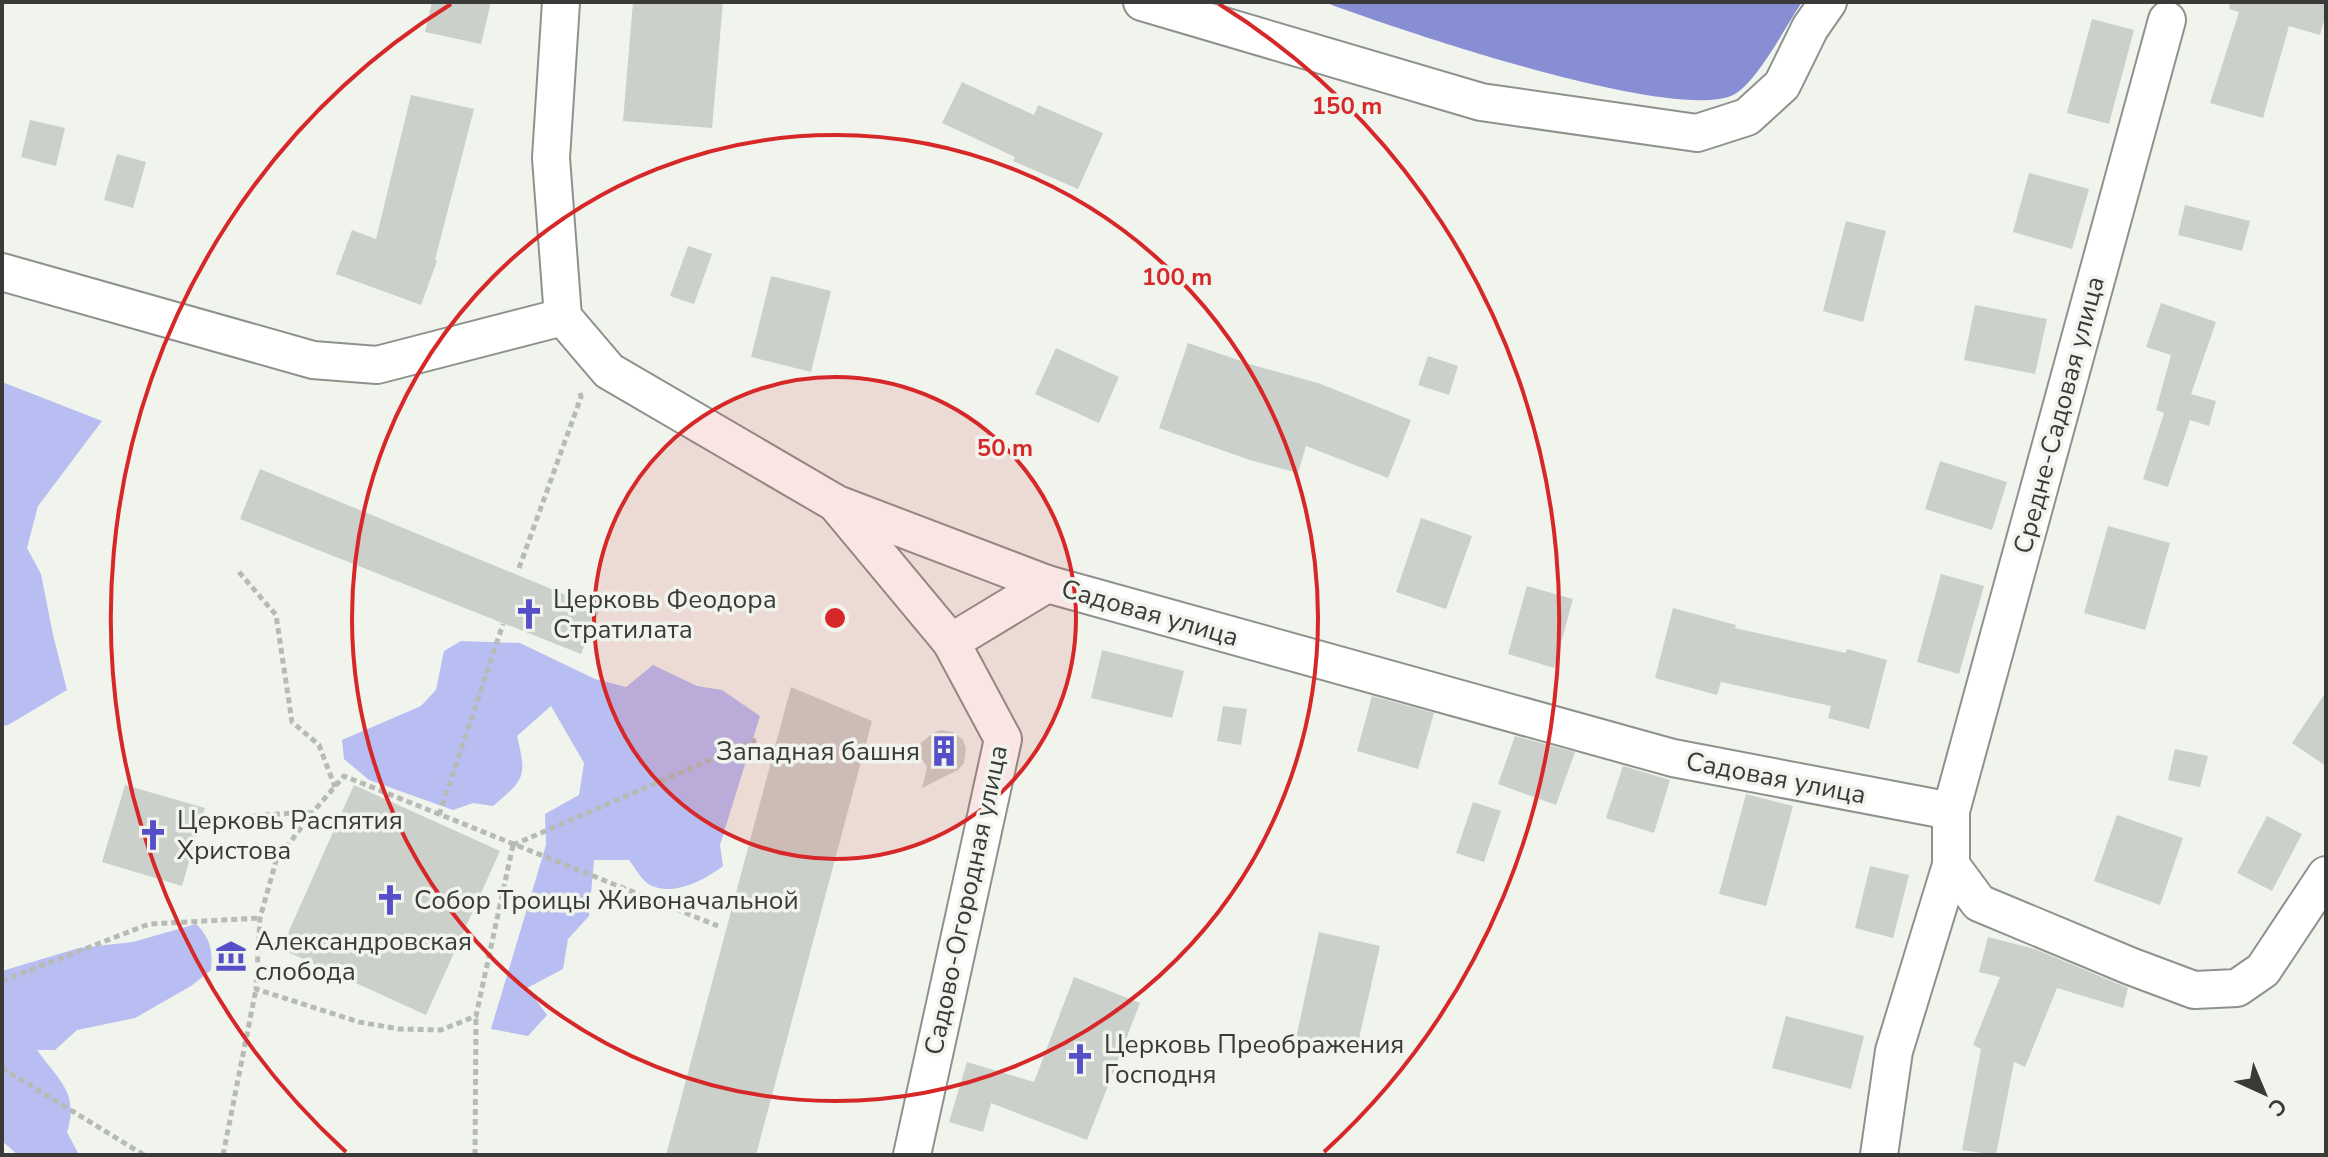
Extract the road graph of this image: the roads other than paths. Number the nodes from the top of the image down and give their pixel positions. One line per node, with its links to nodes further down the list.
1 (561, 2): 6 (street)
2 (1142, 2): 3 (street)
3 (1828, 2)
4 (2167, 20): 10 (street, Средне-Садовая улица)
5 (2, 272): 6 (street)
6 (563, 317): 7 (street, Садовая улица)
7 (837, 504): 8 (street, Садовая улица); 9 (street, Садово-Огородная улица)
8 (1047, 584): 9 (street); 10 (street, Садовая улица)
9 (951, 642): 13 (street, Садово-Огородная улица)
10 (1951, 811): 11 (street, Средне-Садовая улица)
11 (1951, 865): 12 (street); 14 (street)
12 (2326, 875)
13 (912, 1155)
14 (1879, 1155)

